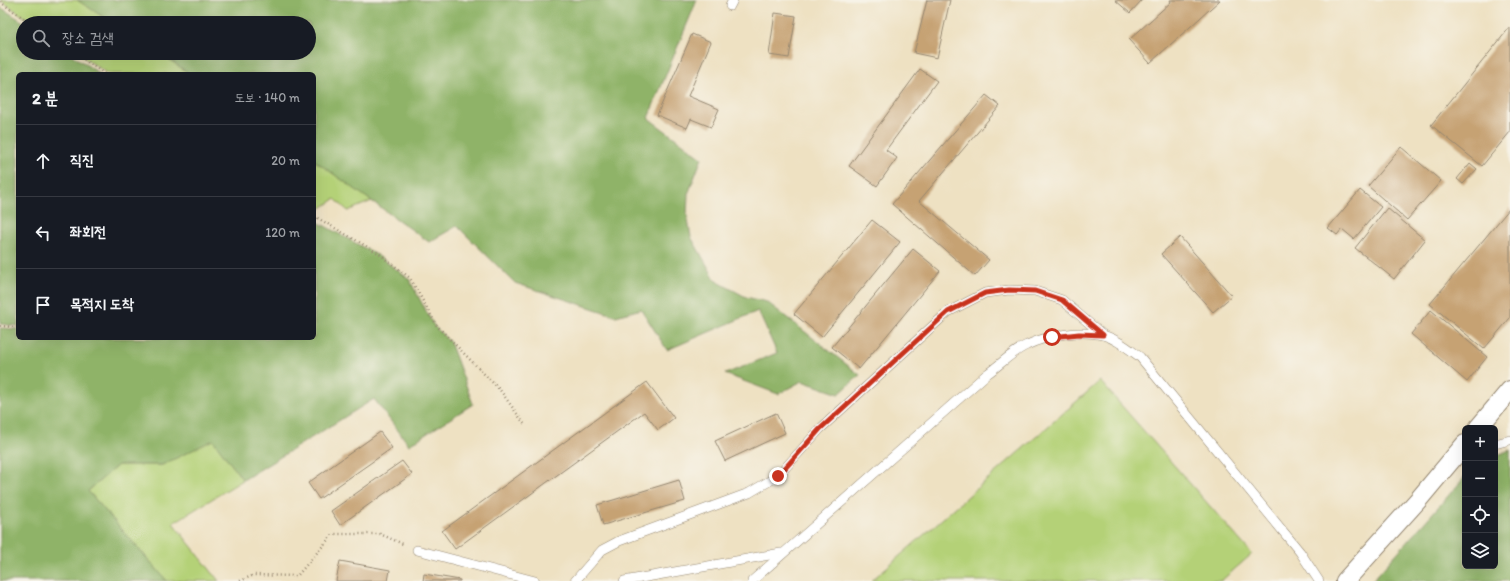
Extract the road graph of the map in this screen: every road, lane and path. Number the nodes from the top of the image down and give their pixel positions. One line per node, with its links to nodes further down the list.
1 (0, 2): 2 (path)
2 (20, 16)
3 (84, 60): 4 (path)
4 (102, 72)
5 (316, 217): 10 (path)
6 (0, 326): 7 (path)
7 (16, 327)
8 (1103, 335): 16 (lane); 19 (lane); 22 (lane)
9 (1510, 390): 11 (street)
10 (525, 425)
11 (1481, 425)
12 (1510, 440): 13 (lane)
13 (1498, 443)
14 (1462, 448): 23 (street)
15 (417, 550): 17 (path); 18 (lane)
16 (782, 553): 20 (lane); 21 (lane)
17 (240, 581)
18 (535, 581)
19 (575, 581)
20 (624, 581)
21 (752, 581)
22 (1320, 581)
23 (1345, 581)

